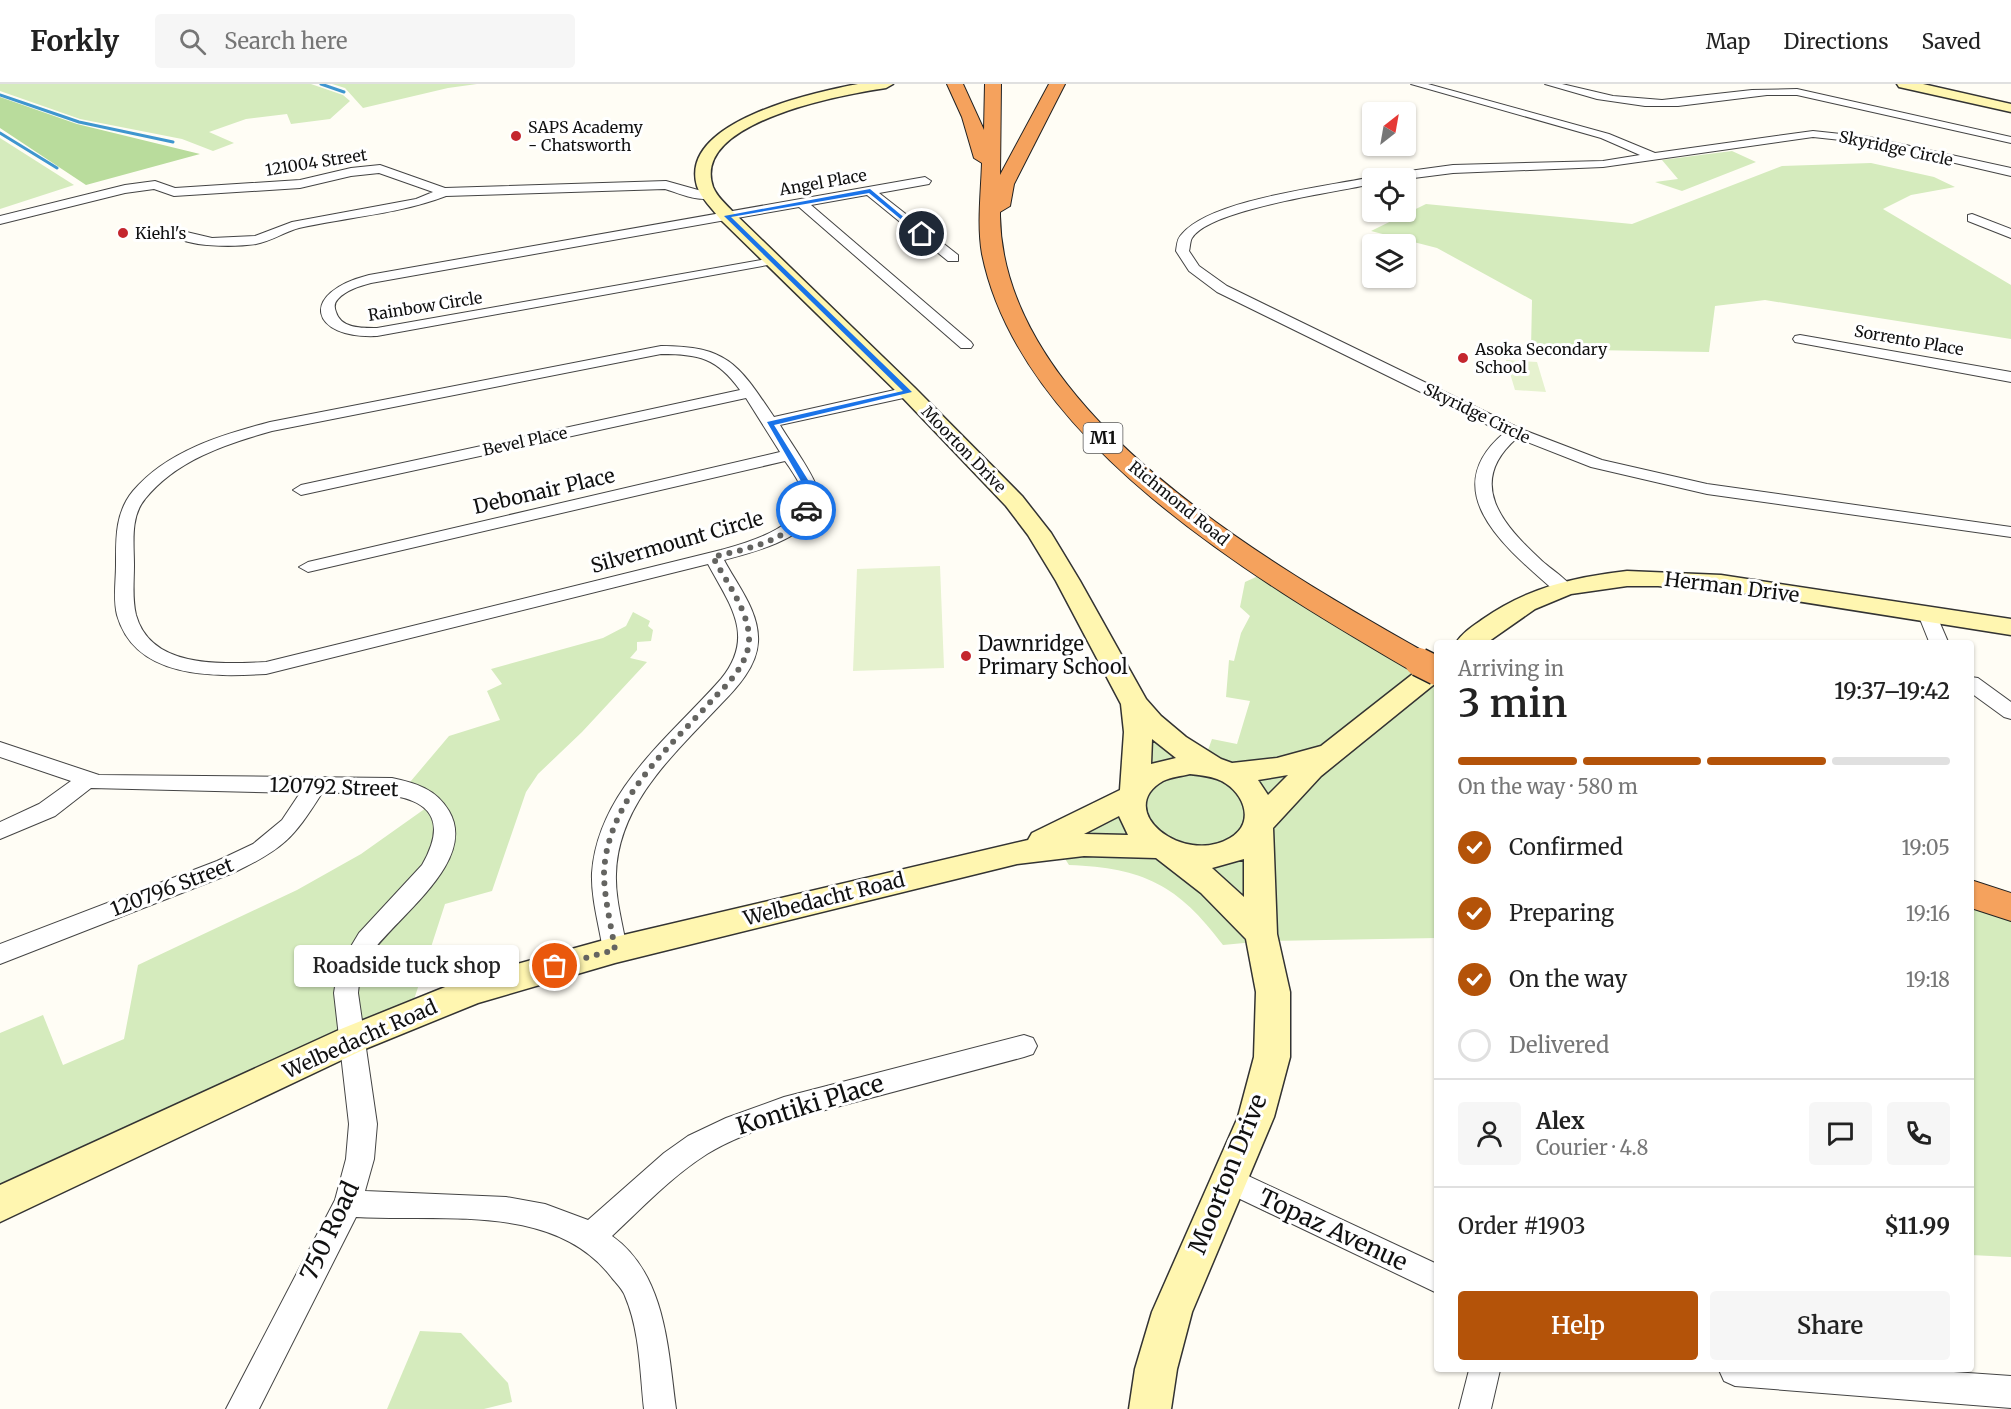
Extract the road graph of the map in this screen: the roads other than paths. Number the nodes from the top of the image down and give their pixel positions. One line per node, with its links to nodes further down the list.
1 (886, 84): 17 (street, Moorton Drive)
2 (955, 84): 18 (highway)
3 (993, 84): 18 (highway, Richmond Road / M1)
4 (1057, 84): 25 (highway)
5 (1416, 84): 10 (street)
6 (1550, 84): 9 (street)
7 (1904, 84): 8 (street)
8 (2011, 108)
9 (2011, 140)
10 (1652, 156): 11 (street, Skyridge Circle); 12 (street, Skyridge Circle)
11 (2011, 172)
12 (1416, 174)
13 (925, 181): 15 (street, Angel Place)
14 (1362, 183): 34 (street, Skyridge Circle)
15 (870, 191): 19 (street, Angel Place); 26 (street)
16 (444, 192): 17 (street, 121004 Street); 22 (street, 121004 Street); 23 (street)
17 (710, 195): 20 (street, Moorton Drive)
18 (991, 195): 25 (highway, Richmond Road / M1)
19 (802, 202): 20 (street, Angel Place); 29 (street)
20 (727, 216): 27 (street, Moorton Drive); 27 (street, Rainbow Circle)
21 (1972, 218): 24 (street)
22 (0, 220)
23 (178, 234)
24 (2011, 234)
25 (993, 255): 45 (highway, Richmond Road / M1)
26 (952, 258)
27 (773, 260): 31 (street, Moorton Drive)
28 (1800, 339): 30 (street, Sorrento Place)
29 (966, 345)
30 (2011, 377)
31 (908, 392): 33 (street); 47 (street, Moorton Drive)
32 (748, 393): 33 (street, Silvermount Circle); 36 (street, Bevel Place); 38 (street, Silvermount Circle)
33 (769, 423): 35 (street, Silvermount Circle)
34 (1515, 432): 37 (street, Skyridge Circle); 40 (street)
35 (788, 455): 38 (street, Silvermount Circle); 39 (street, Debonair Place)
36 (301, 490)
37 (2011, 532)
38 (713, 557): 64 (street)
39 (309, 567)
40 (1564, 589): 41 (street, Herman Drive); 43 (street, Herman Drive)
41 (1927, 614): 42 (street, Herman Drive); 44 (street)
42 (2011, 627)
43 (1473, 640)
44 (1938, 640)
45 (1431, 667): 50 (street)
46 (1974, 685): 48 (street)
47 (1135, 704): 51 (street, Moorton Drive); 54 (street, Moorton Drive)
48 (2011, 712)
49 (0, 749): 52 (street, 120792 Street)
50 (1331, 753): 51 (street); 55 (street)
51 (1221, 770): 54 (street); 55 (street)
52 (86, 781): 53 (street, 120792 Street); 56 (street)
53 (317, 784): 65 (street, 120796 Street); 66 (street, 120792 Street)
54 (1133, 793): 57 (street); 58 (street, Welbedacht Road)
55 (1260, 825): 57 (street); 63 (street, Moorton Drive)
56 (0, 831)
57 (1164, 850): 58 (street, Welbedacht Road); 63 (street)
58 (1017, 853): 64 (street, Welbedacht Road)
59 (1974, 881): 60 (highway)
60 (2011, 892)
61 (1974, 895): 62 (highway)
62 (2011, 908)
63 (1261, 934): 68 (street, Moorton Drive)
64 (615, 950): 66 (street, Welbedacht Road)
65 (0, 954)
66 (353, 1039): 69 (street, 750 Road); 70 (street, Welbedacht Road)
67 (1024, 1046): 71 (street, Kontiki Place)
68 (1229, 1180): 72 (street, Topaz Avenue); 78 (street, Moorton Drive)
69 (348, 1203): 71 (street); 76 (street, 750 Road)
70 (0, 1204)
71 (592, 1235): 77 (street)
72 (1434, 1278)
73 (1484, 1372): 79 (street)
74 (1760, 1372): 75 (street)
75 (2011, 1392)
76 (242, 1409)
77 (660, 1409)
78 (1150, 1409)
79 (1475, 1409)

